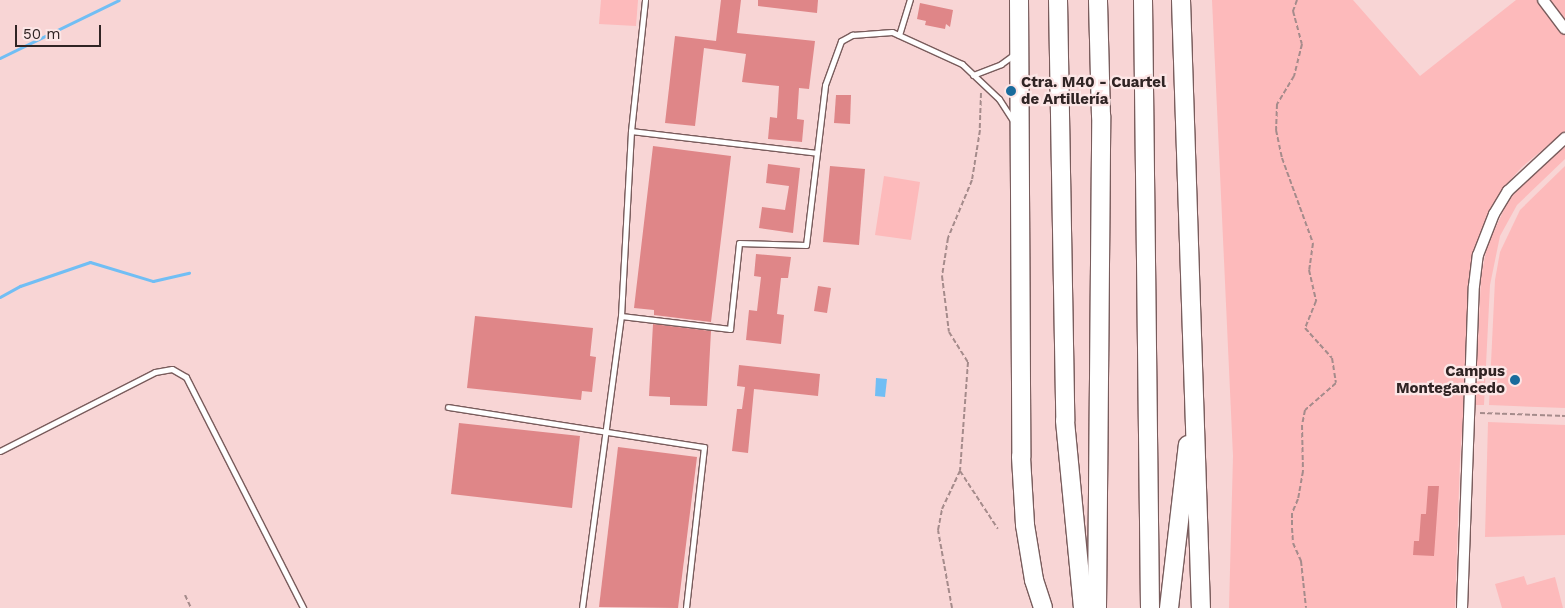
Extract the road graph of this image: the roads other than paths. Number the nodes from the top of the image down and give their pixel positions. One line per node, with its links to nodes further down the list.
1 (645, 0): 14 (lane)
2 (910, 0): 10 (lane)
3 (1019, 0): 11 (highway)
4 (1058, 0): 26 (highway)
5 (1098, 0): 27 (highway)
6 (1143, 0): 28 (highway)
7 (1181, 0): 18 (highway)
8 (1543, 0): 9 (street)
9 (1565, 29)
10 (899, 35): 12 (lane); 16 (lane)
11 (1018, 52): 12 (lane); 13 (highway)
12 (973, 75): 13 (lane)
13 (1020, 130): 25 (highway)
14 (631, 132): 16 (lane); 17 (lane)
15 (1565, 138): 31 (street)
16 (817, 153): 17 (lane)
17 (621, 316): 20 (lane)
18 (1193, 399): 29 (highway); 30 (highway)
19 (448, 407): 20 (lane)
20 (605, 432): 23 (lane); 24 (lane)
21 (0, 451): 22 (lane)
22 (303, 608)
23 (582, 608)
24 (686, 608)
25 (1043, 608)
26 (1083, 608)
27 (1097, 608)
28 (1150, 608)
29 (1169, 608)
30 (1201, 608)
31 (1462, 608)

